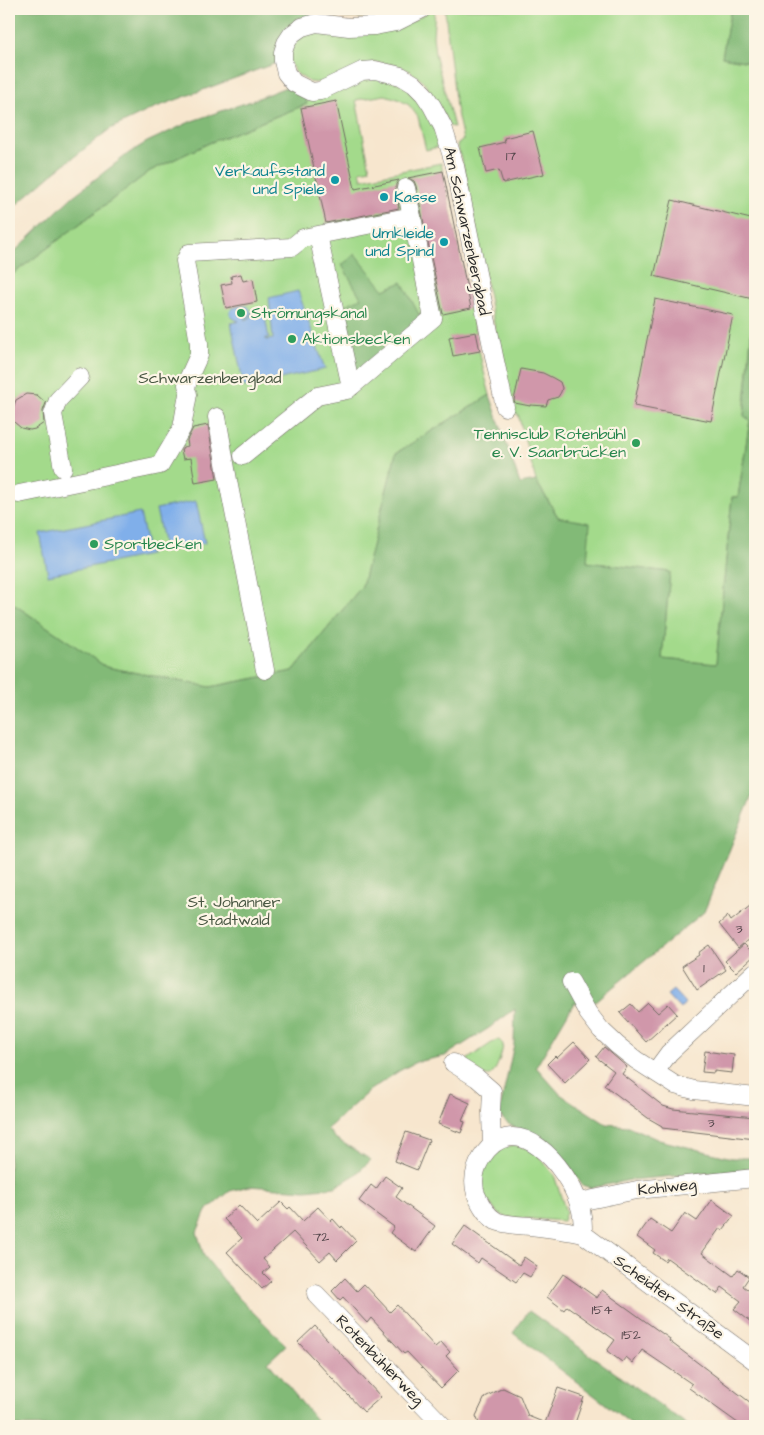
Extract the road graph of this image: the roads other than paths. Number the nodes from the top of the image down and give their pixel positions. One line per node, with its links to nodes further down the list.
1 (422, 9): 7 (street, Am Schwarzenbergbad)
2 (406, 188): 3 (street)
3 (412, 216): 4 (street); 6 (street)
4 (318, 235): 6 (street); 11 (street)
5 (80, 377): 10 (street)
6 (350, 387): 9 (street)
7 (505, 407)
8 (217, 417): 12 (street)
9 (243, 456)
10 (63, 468)
11 (19, 494)
12 (266, 670)
13 (755, 972): 16 (street)
14 (570, 982): 16 (street)
15 (453, 1063): 18 (street)
16 (655, 1072): 17 (street)
17 (755, 1096)
18 (492, 1144): 20 (street); 21 (street, Scheidter Straße)
19 (755, 1178): 20 (street, Kohlweg)
20 (579, 1202): 21 (street)
21 (583, 1234): 23 (street, Scheidter Straße)
22 (316, 1294): 24 (street, Rotenbühlerweg)
23 (755, 1361)
24 (443, 1426)

